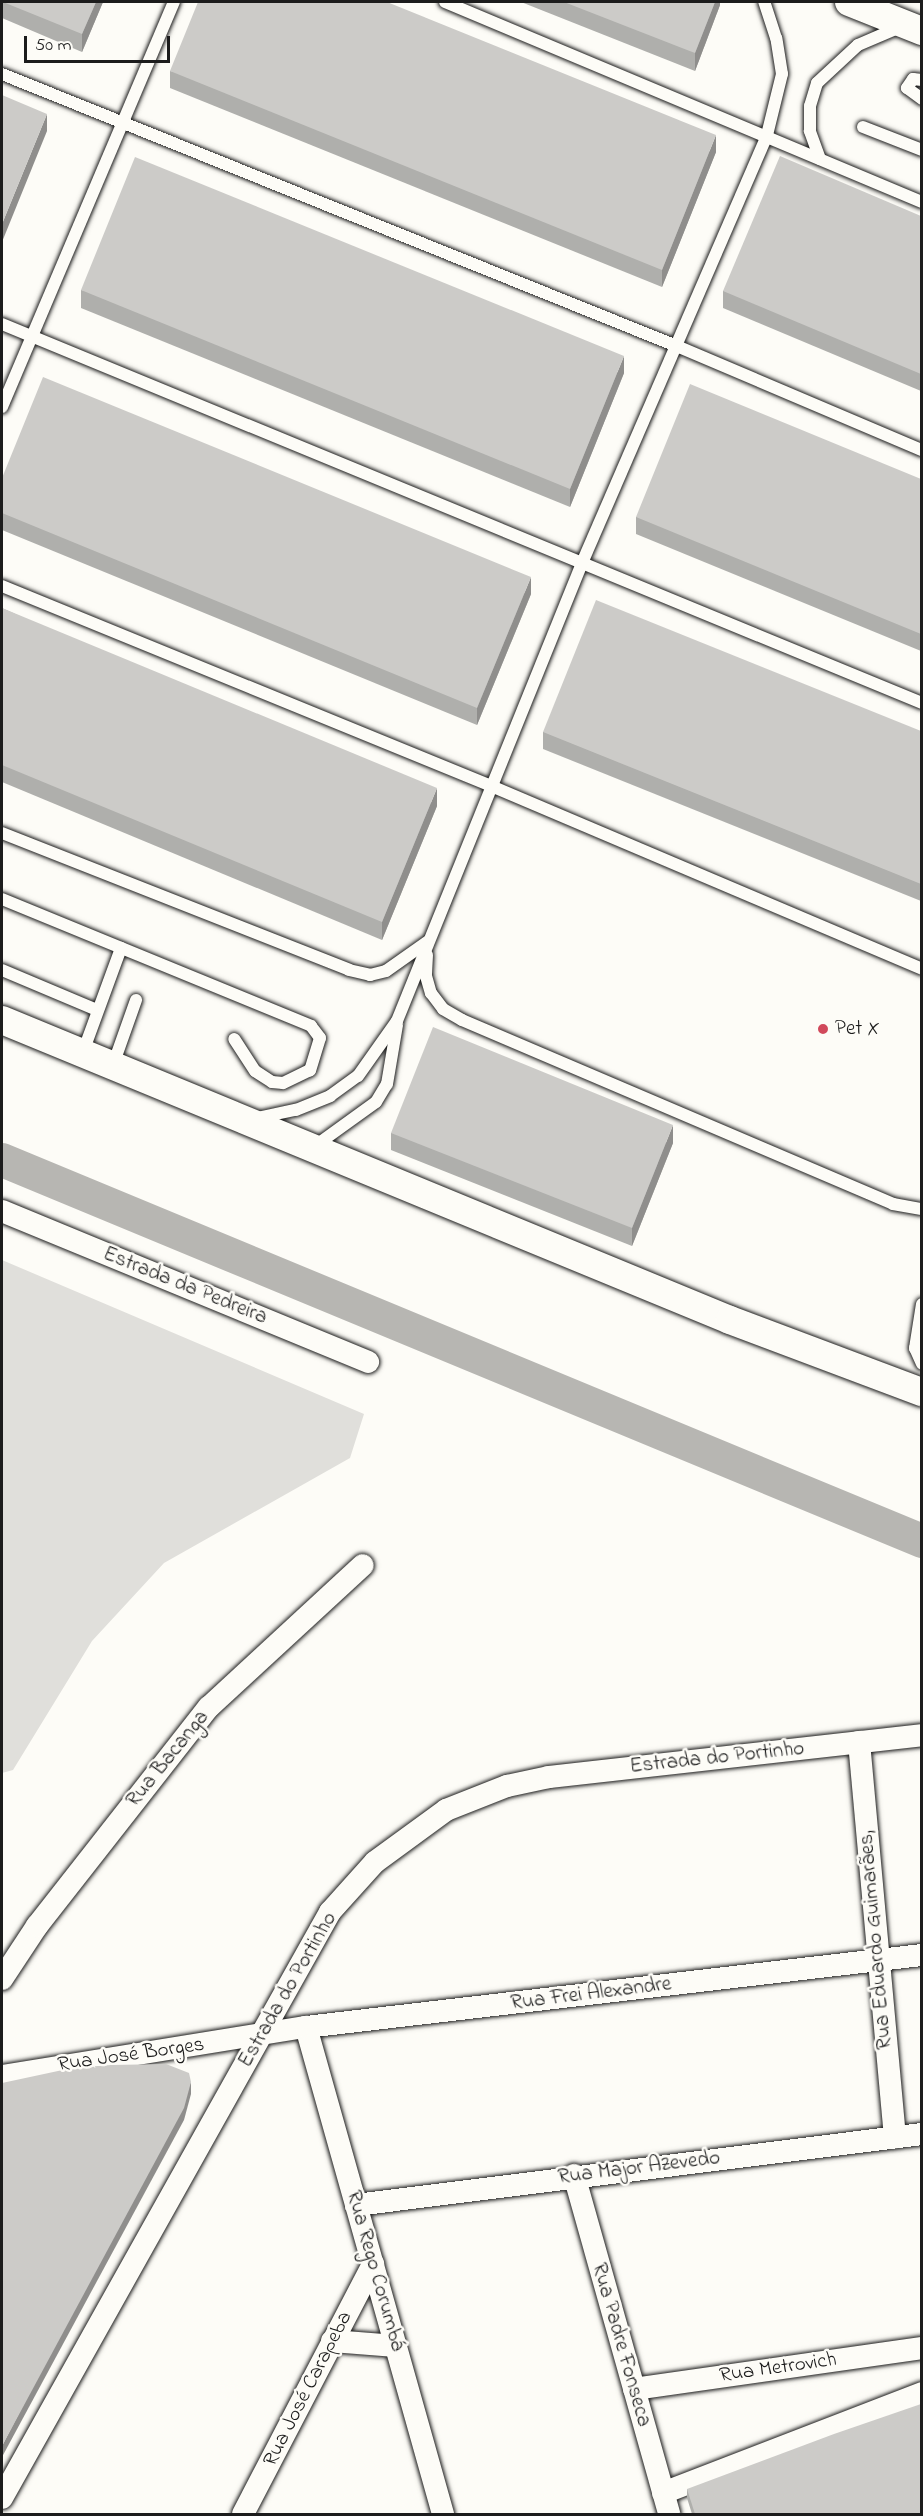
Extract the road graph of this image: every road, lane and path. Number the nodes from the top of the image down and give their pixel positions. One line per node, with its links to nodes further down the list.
1 (174, 2): 9 (lane)
2 (445, 2): 11 (lane)
3 (764, 2): 11 (lane)
4 (849, 2): 5 (street)
5 (915, 24): 13 (lane)
6 (2, 74): 9 (lane)
7 (921, 80): 8 (lane)
8 (921, 99)
9 (123, 123): 16 (lane); 17 (lane)
10 (863, 127): 12 (lane)
11 (767, 135): 13 (lane); 17 (lane)
12 (921, 150)
13 (820, 159): 14 (lane)
14 (921, 202)
15 (2, 324): 16 (lane)
16 (34, 337): 18 (lane); 20 (lane)
17 (679, 347): 19 (lane); 20 (lane)
18 (2, 407)
19 (921, 450)
20 (582, 563): 22 (lane); 23 (lane)
21 (2, 586): 23 (lane)
22 (921, 703)
23 (489, 785): 26 (lane); 28 (lane)
24 (2, 833): 26 (lane)
25 (2, 899): 27 (lane)
26 (428, 942): 33 (lane); 39 (lane)
27 (121, 948): 31 (lane); 34 (lane)
28 (921, 969)
29 (2, 970): 31 (lane)
30 (136, 1000): 36 (lane)
31 (98, 1011): 35 (lane)
32 (2, 1020): 35 (street)
33 (397, 1021): 37 (lane); 38 (lane)
34 (234, 1039)
35 (83, 1052): 36 (street)
36 (113, 1065): 37 (street)
37 (249, 1120): 38 (street)
38 (315, 1146): 44 (street)
39 (921, 1209)
40 (2, 1210): 42 (street, Estrada da Pedreira)
41 (921, 1304): 43 (lane)
42 (368, 1362)
43 (921, 1364)
44 (921, 1392)
45 (363, 1565): 50 (street, Rua Bacanga)
46 (921, 1735): 47 (street, Estrada do Portinho)
47 (859, 1742): 49 (street, Rua Eduardo Guimarães,); 52 (street, Estrada do Portinho)
48 (921, 1955): 49 (street, Rua Frei Alexandre)
49 (876, 1960): 51 (street, Rua Frei Alexandre); 55 (street, Rua Eduardo Guimarães,)
50 (2, 1979)
51 (306, 2027): 52 (street, Rua Frei Alexandre); 57 (street, Rua Rego Corumbá)
52 (261, 2036): 53 (street, Rua José Borges); 65 (street, Estrada do Portinho)
53 (2, 2076)
54 (921, 2134): 55 (street, Rua Major Azevedo)
55 (895, 2137): 56 (street, Rua Major Azevedo)
56 (574, 2175): 57 (street, Rua Major Azevedo); 62 (street, Rua Padre Fonseca)
57 (356, 2205): 58 (street, Rua Rego Corumbá)
58 (373, 2264): 59 (street, Rua José Carapeba); 60 (street, Rua Rego Corumbá)
59 (332, 2340): 60 (street); 66 (street, Rua José Carapeba)
60 (396, 2346): 67 (street, Rua Rego Corumbá)
61 (921, 2348): 62 (street, Rua Metrovich)
62 (634, 2389): 64 (street, Rua Padre Fonseca)
63 (921, 2393): 64 (street)
64 (663, 2493): 68 (street, Rua Padre Fonseca)
65 (2, 2498)
66 (243, 2514)
67 (443, 2514)
68 (669, 2514)

